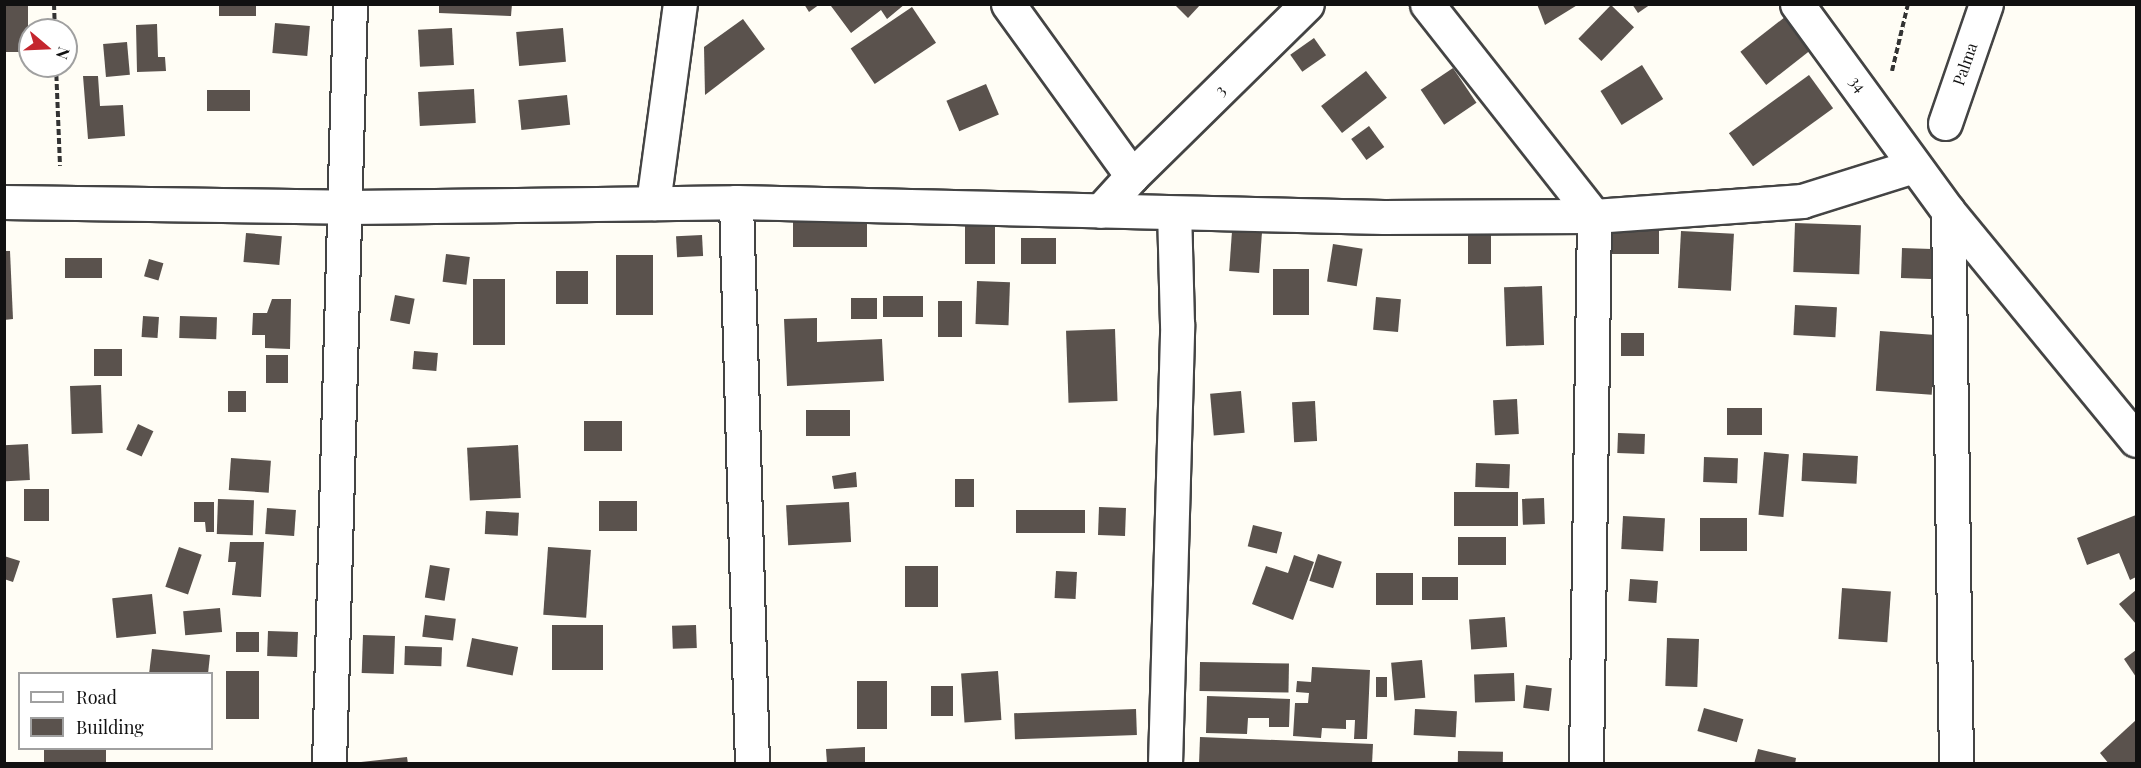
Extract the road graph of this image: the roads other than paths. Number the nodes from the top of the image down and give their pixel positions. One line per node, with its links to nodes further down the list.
1 (351, 4): 14 (street)
2 (680, 4): 13 (street)
3 (1008, 4): 10 (street)
4 (1307, 4): 10 (street, 3)
5 (1427, 4): 18 (street)
6 (1797, 4): 9 (street, 34)
7 (1986, 4): 8 (street, Palma)
8 (1945, 123)
9 (1914, 166): 16 (street, 34); 18 (street)
10 (1132, 176): 15 (street, 3)
11 (4, 202): 14 (street)
12 (736, 202): 13 (street); 15 (street); 21 (street)
13 (653, 203): 14 (street)
14 (349, 207): 20 (street)
15 (1100, 211): 17 (street)
16 (1948, 211): 19 (street, 34); 24 (street)
17 (1174, 213): 18 (street); 22 (street)
18 (1593, 216): 23 (street)
19 (2136, 440)
20 (329, 764)
21 (752, 764)
22 (1165, 764)
23 (1586, 764)
24 (1956, 764)

